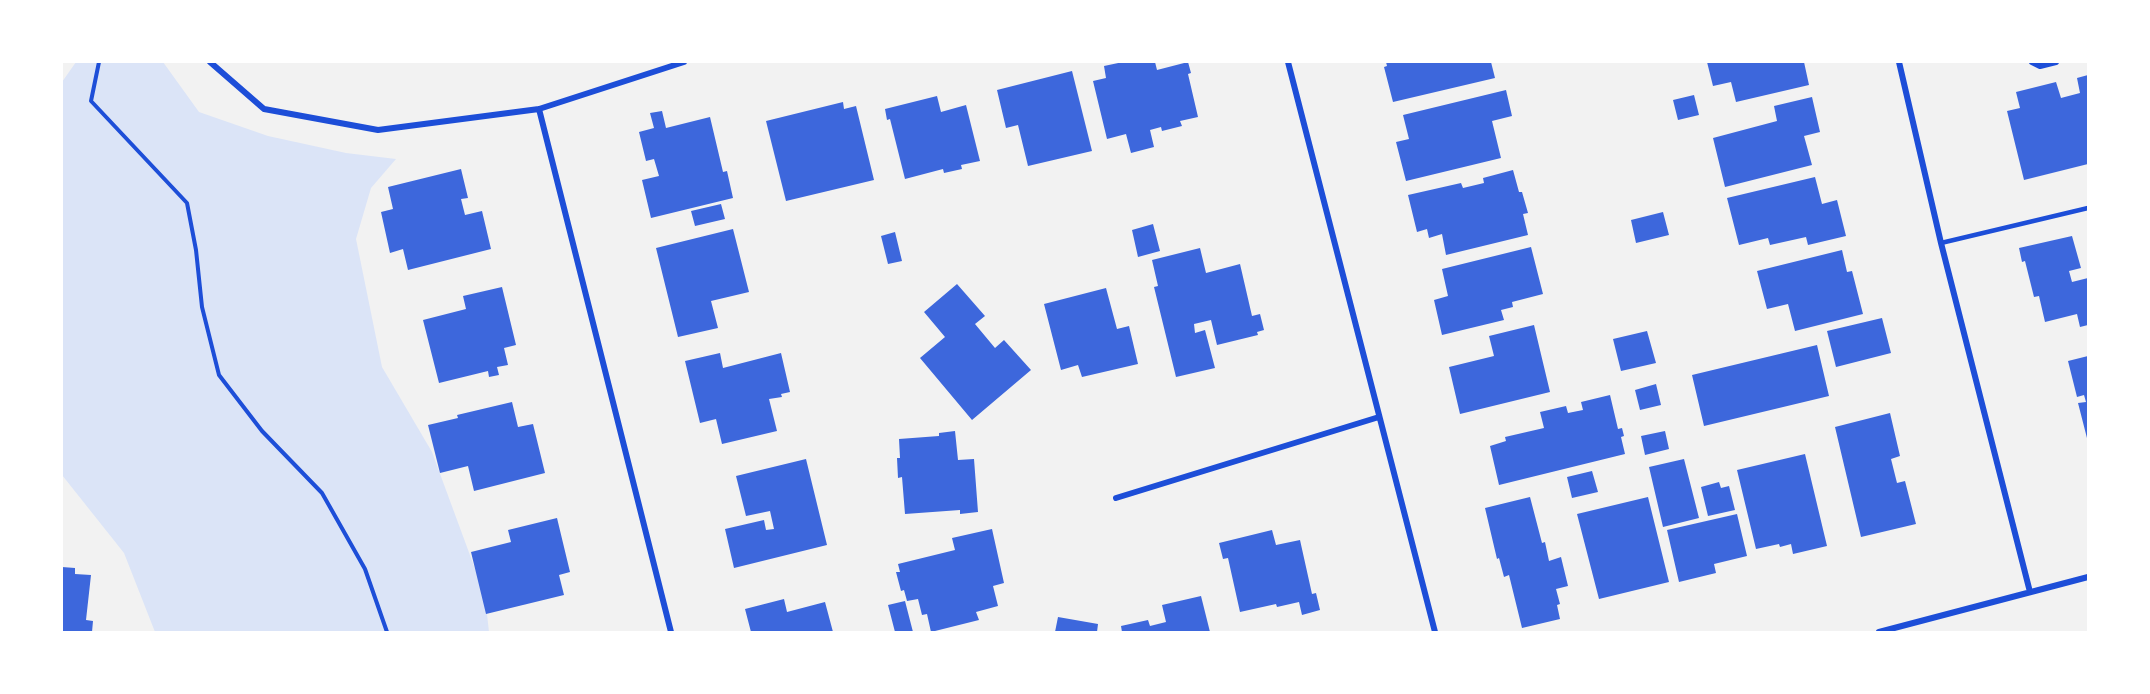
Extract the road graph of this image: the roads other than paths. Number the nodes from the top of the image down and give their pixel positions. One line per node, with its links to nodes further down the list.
1 (210, 62): 7 (street)
2 (684, 62): 7 (street)
3 (1288, 62): 10 (street)
4 (1899, 62): 9 (street)
5 (2032, 62): 6 (street)
6 (2056, 62)
7 (539, 109): 14 (street)
8 (2088, 208): 9 (lane)
9 (1941, 243): 13 (street)
10 (1379, 417): 11 (street); 15 (street)
11 (1116, 498)
12 (2088, 579): 13 (street)
13 (2030, 592): 16 (street)
14 (671, 633)
15 (1435, 633)
16 (1879, 633)

